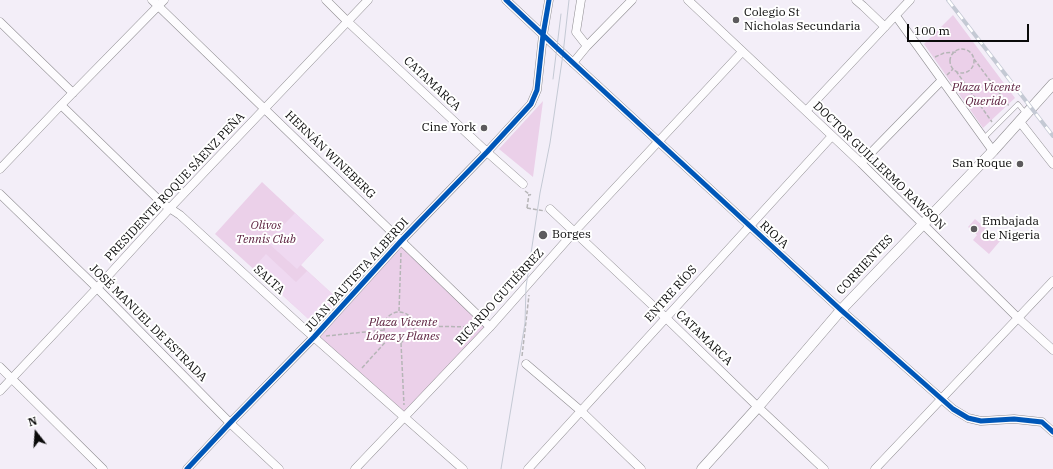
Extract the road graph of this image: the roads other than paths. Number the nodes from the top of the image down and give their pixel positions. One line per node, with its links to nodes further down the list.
1 (326, 0): 13 (street, CATAMARCA)
2 (368, 0): 13 (street, PRESIDENTE ROQUE SÁENZ PEÑA)
3 (506, 0): 15 (street, RIOJA)
4 (549, 0): 15 (street)
5 (581, 0): 16 (street)
6 (632, 0): 16 (street)
7 (688, 0): 17 (street, DOCTOR GUILLERMO RAWSON)
8 (856, 0): 14 (street)
9 (910, 0): 11 (street)
10 (158, 2): 21 (street); 23 (street, HERNÁN WINEBERG)
11 (896, 16): 14 (street); 19 (street)
12 (0, 22): 21 (street)
13 (348, 22): 23 (street, PRESIDENTE ROQUE SÁENZ PEÑA); 29 (street, CATAMARCA)
14 (885, 27): 24 (street)
15 (543, 35): 18 (street, RIOJA); 29 (street, JUAN BAUTISTA ALBERDI)
16 (587, 46): 18 (street)
17 (742, 52): 24 (street, DOCTOR GUILLERMO RAWSON); 28 (street, RICARDO GUTIÉRREZ)
18 (573, 63): 28 (street, RIOJA)
19 (942, 80): 27 (street); 31 (street)
20 (1053, 84): 25 (street, CORRIENTES)
21 (73, 93): 22 (street)
22 (61, 105): 33 (street); 36 (street, SALTA)
23 (265, 109): 36 (street, PRESIDENTE ROQUE SÁENZ PEÑA); 41 (street, HERNÁN WINEBERG)
24 (806, 111): 26 (street, DOCTOR GUILLERMO RAWSON)
25 (1023, 118): 27 (lane); 30 (street, CORRIENTES); 32 (street)
26 (832, 136): 31 (street, DOCTOR GUILLERMO RAWSON); 39 (street, ENTRE RÍOS)
27 (985, 139): 30 (street)
28 (658, 142): 39 (street, RIOJA); 40 (street, RICARDO GUTIÉRREZ)
29 (487, 152): 34 (street, CATAMARCA); 41 (street, JUAN BAUTISTA ALBERDI)
30 (993, 152): 38 (street, CORRIENTES)
31 (861, 163): 38 (street, DOCTOR GUILLERMO RAWSON)
32 (1053, 164)
33 (0, 169)
34 (523, 184)
35 (0, 194): 43 (street, JOSÉ MANUEL DE ESTRADA)
36 (170, 208): 43 (street, PRESIDENTE ROQUE SÁENZ PEÑA); 48 (street, SALTA)
37 (548, 210): 40 (street, CATAMARCA)
38 (922, 224): 44 (street, CORRIENTES); 46 (street, DOCTOR GUILLERMO RAWSON)
39 (750, 226): 44 (street, RIOJA); 45 (street, ENTRE RÍOS)
40 (574, 232): 45 (street, CATAMARCA); 47 (street, RICARDO GUTIÉRREZ)
41 (401, 241): 47 (street, HERNÁN WINEBERG); 48 (street, JUAN BAUTISTA ALBERDI)
42 (1053, 281): 46 (street)
43 (97, 288): 52 (street, PRESIDENTE ROQUE SÁENZ PEÑA); 58 (street, JOSÉ MANUEL DE ESTRADA)
44 (841, 310): 54 (street, RIOJA); 55 (street, CORRIENTES)
45 (666, 318): 55 (street, CATAMARCA); 56 (street, ENTRE RÍOS)
46 (1018, 318): 49 (street, DOCTOR GUILLERMO RAWSON); 54 (street)
47 (490, 327): 57 (street, RICARDO GUTIÉRREZ)
48 (314, 337): 57 (street, SALTA); 58 (street, JUAN BAUTISTA ALBERDI)
49 (1053, 350)
50 (526, 364): 56 (street)
51 (0, 367): 52 (street)
52 (11, 378): 53 (street, PRESIDENTE ROQUE SÁENZ PEÑA); 60 (street)
53 (0, 391)
54 (942, 398): 59 (street, RIOJA); 69 (street)
55 (758, 407): 67 (street, CORRIENTES); 68 (street, CATAMARCA)
56 (580, 411): 65 (street, ENTRE RÍOS); 66 (street)
57 (404, 417): 63 (street, RICARDO GUTIÉRREZ); 64 (street, SALTA)
58 (230, 423): 61 (street, JUAN BAUTISTA ALBERDI); 62 (street, JOSÉ MANUEL DE ESTRADA)
59 (1053, 432)
60 (103, 469)
61 (187, 469)
62 (279, 469)
63 (355, 469)
64 (463, 469)
65 (528, 469)
66 (641, 469)
67 (702, 469)
68 (824, 469)
69 (875, 469)

